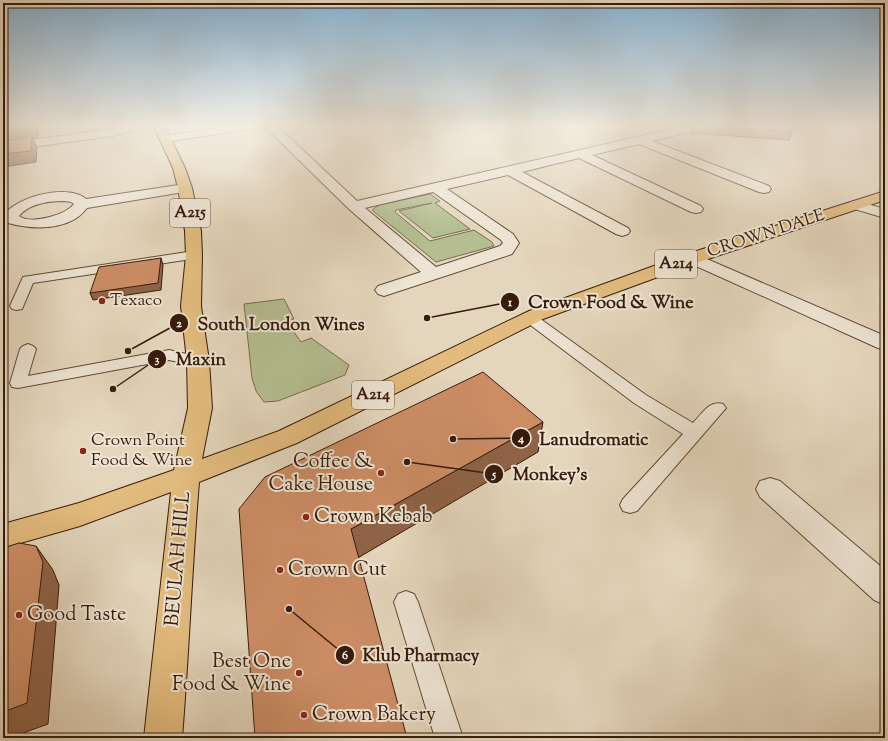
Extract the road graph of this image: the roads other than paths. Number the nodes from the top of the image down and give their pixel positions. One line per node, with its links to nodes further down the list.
1 (175, 160): 7 (main road, A215)
2 (305, 160): 13 (street)
3 (557, 160): 6 (street)
4 (592, 160): 14 (street)
5 (690, 160): 9 (street)
6 (510, 171): 8 (street); 16 (street)
7 (185, 188): 11 (street); 17 (main road, A215)
8 (436, 188): 13 (street); 19 (street)
9 (764, 189)
10 (885, 195): 12 (main road, CROWN DALE / A214)
11 (82, 204)
12 (856, 205): 15 (street); 18 (main road, CROWN DALE / A214)
13 (354, 206): 19 (street)
14 (696, 209)
15 (885, 214)
16 (622, 231)
17 (194, 255): 21 (lane); 25 (main road, A215)
18 (693, 258): 22 (main road, CROWN DALE / A214); 23 (street)
19 (433, 274): 20 (street)
20 (384, 290)
21 (17, 306)
22 (530, 318): 27 (lane); 28 (main road, CROWN DALE / A214)
23 (885, 344)
24 (28, 349): 25 (lane)
25 (198, 361): 28 (main road, A215)
26 (718, 408): 27 (lane)
27 (695, 433): 30 (lane)
28 (186, 476): 31 (main road, A214); 34 (main road, BEULAH HILL / A215)
29 (770, 489): 32 (street)
30 (630, 505)
31 (3, 536)
32 (885, 590)
33 (406, 602): 35 (lane)
34 (163, 738)
35 (449, 738)

